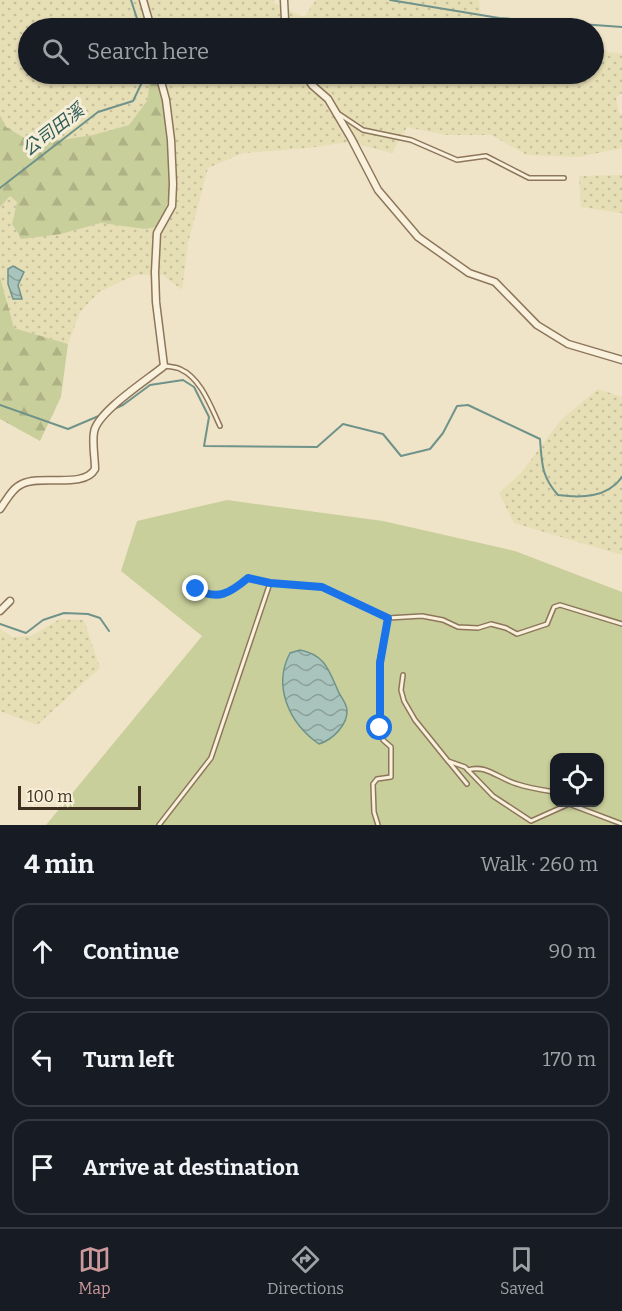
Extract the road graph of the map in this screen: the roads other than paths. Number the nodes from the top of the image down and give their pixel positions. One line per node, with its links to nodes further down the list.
1 (144, 0): 3 (street)
2 (284, 0): 4 (street)
3 (148, 18)
4 (285, 18)
5 (162, 84): 10 (street)
6 (311, 84): 7 (street)
7 (335, 111): 8 (lane); 9 (street)
8 (564, 178)
9 (622, 360)
10 (164, 366): 11 (lane); 12 (street)
11 (220, 426)
12 (0, 509)
13 (194, 582): 14 (lane)
14 (270, 583): 17 (lane); 28 (lane)
15 (10, 601): 16 (street)
16 (0, 611)
17 (388, 618): 18 (lane); 29 (lane)
18 (622, 624)
19 (402, 675): 20 (lane)
20 (448, 761): 21 (lane); 22 (lane)
21 (468, 770): 23 (lane); 26 (lane)
22 (467, 784)
23 (550, 791)
24 (561, 807): 26 (lane)
25 (579, 807): 27 (lane)
26 (531, 823)
27 (622, 824)
28 (159, 825)
29 (378, 825)

